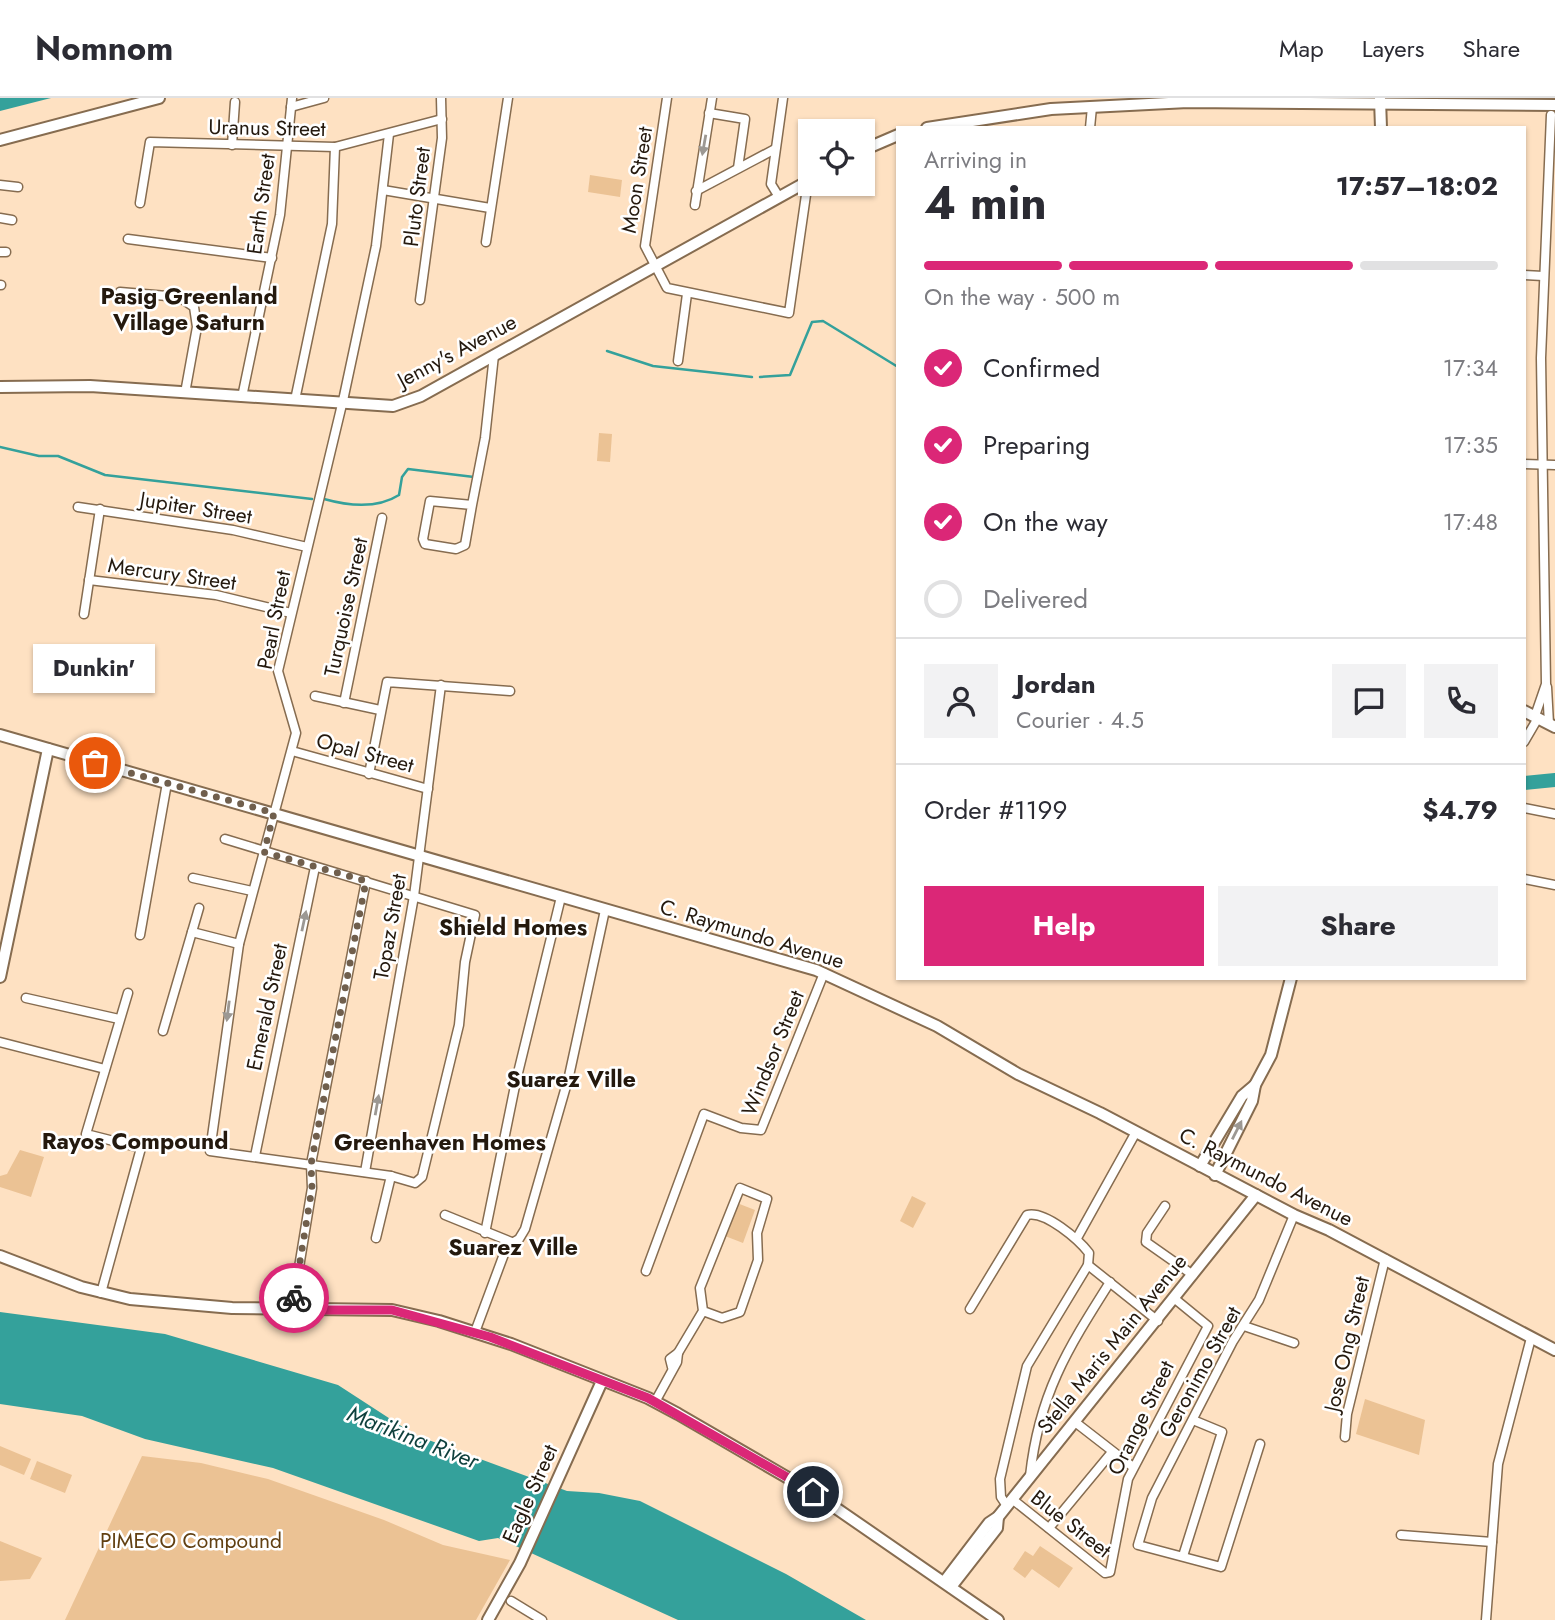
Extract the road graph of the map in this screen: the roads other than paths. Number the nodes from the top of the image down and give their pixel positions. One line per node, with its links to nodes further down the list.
1 (159, 98): 21 (main road)
2 (324, 98): 11 (street)
3 (441, 98): 15 (street, Pluto Street)
4 (508, 98): 39 (street)
5 (667, 98): 45 (street, Moon Street)
6 (712, 98): 14 (street)
7 (783, 98): 26 (street)
8 (235, 102): 22 (street)
9 (1128, 102): 10 (main road); 12 (main road)
10 (1380, 102): 13 (main road); 18 (main road)
11 (291, 103): 24 (street, Earth Street)
12 (1092, 107): 16 (main road); 17 (street)
13 (1553, 110): 28 (street)
14 (709, 113): 27 (street); 33 (street, one-way to 33)
15 (442, 120): 19 (street, Uranus Street); 36 (street, Pluto Street)
16 (938, 126)
17 (1090, 126)
18 (1381, 126)
19 (389, 134): 25 (street, Uranus Street); 32 (street, Pearl Street)
20 (896, 136): 23 (main road)
21 (0, 140)
22 (232, 145): 24 (street, Uranus Street); 37 (street, Uranus Street)
23 (875, 145)
24 (287, 147): 25 (street, Uranus Street); 44 (street, Earth Street)
25 (335, 147): 56 (street)
26 (775, 149): 27 (street); 35 (street)
27 (738, 168): 33 (street)
28 (1552, 177): 47 (street)
29 (0, 185): 30 (street)
30 (18, 187)
31 (798, 187): 35 (main road, Jenny's Avenue)
32 (383, 190): 36 (street); 57 (street, Pearl Street)
33 (696, 191): 38 (street)
34 (807, 196): 49 (street)
35 (779, 197): 45 (main road, Jenny's Avenue)
36 (434, 200): 39 (street); 50 (street, Pluto Street)
37 (140, 203)
38 (695, 205)
39 (490, 208): 43 (street)
40 (0, 218): 41 (street)
41 (12, 220)
42 (128, 239): 44 (street)
43 (486, 242)
44 (272, 258): 55 (street, Earth Street)
45 (656, 264): 49 (street); 51 (main road, Jenny's Avenue)
46 (1526, 275): 47 (street)
47 (1544, 276): 59 (street)
48 (120, 292): 54 (street)
49 (687, 294): 52 (street)
50 (420, 300)
51 (494, 355): 57 (main road, Jenny's Avenue); 61 (street)
52 (678, 361)
53 (0, 387): 54 (main road, Jenny's Avenue)
54 (185, 393): 55 (main road, Jenny's Avenue)
55 (242, 397): 56 (main road, Jenny's Avenue)
56 (295, 400): 57 (main road, Jenny's Avenue)
57 (342, 404): 65 (street, Pearl Street)
58 (1526, 464): 59 (street)
59 (1541, 465): 60 (street); 69 (street)
60 (1555, 465)
61 (472, 505): 61 (street)
62 (78, 507): 63 (street, Jupiter Street)
63 (100, 509): 65 (street, Jupiter Street); 66 (street, Mercury Street)
64 (382, 518): 74 (street, Turquoise Street)
65 (307, 547): 67 (street, Pearl Street)
66 (89, 580): 67 (street, Mercury Street); 68 (street, Mercury Street)
67 (291, 613): 81 (street, Pearl Street)
68 (84, 614)
69 (1551, 662): 70 (street)
70 (1546, 684): 76 (street); 77 (street)
71 (441, 685): 72 (street); 75 (street); 84 (street, Topaz Street)
72 (510, 691)
73 (315, 696): 74 (street)
74 (344, 703): 75 (street)
75 (380, 710): 82 (street)
76 (1532, 715): 77 (main road); 79 (street)
77 (1552, 725)
78 (0, 734): 80 (main road, C. Raymundo Avenue)
79 (1526, 735)
80 (48, 749): 83 (main road, C. Raymundo Avenue); 105 (main road)
81 (292, 751): 82 (street, Opal Street); 86 (street, Pearl Street)
82 (369, 774): 84 (street, Opal Street)
83 (167, 783): 86 (main road, C. Raymundo Avenue); 102 (street)
84 (428, 789): 90 (street, Topaz Street)
85 (1526, 808): 87 (street)
86 (274, 813): 89 (street, Pearl Street); 90 (main road, C. Raymundo Avenue)
87 (1555, 814)
88 (225, 839): 89 (street)
89 (264, 852): 91 (street); 96 (street, Pearl Street)
90 (420, 856): 97 (street, Topaz Street); 98 (main road, C. Raymundo Avenue)
91 (315, 867): 94 (street); 115 (street, Emerald Street, one-way to 91)
92 (192, 878): 96 (street)
93 (1526, 879): 95 (street)
94 (366, 881): 97 (street); 116 (street)
95 (1555, 885)
96 (252, 891): 103 (street, Pearl Street)
97 (414, 895): 118 (street, Topaz Street, one-way to 97); 120 (street)
98 (561, 897): 100 (main road, C. Raymundo Avenue); 125 (street)
99 (199, 908): 101 (street)
100 (605, 910): 104 (main road, C. Raymundo Avenue); 128 (street)
101 (192, 932): 103 (street); 110 (street)
102 (140, 935)
103 (239, 944): 115 (street, Pearl Street, one-way to 115)
104 (824, 974): 114 (main road, C. Raymundo Avenue); 132 (street, Windsor Street)
105 (0, 977)
106 (1290, 980): 113 (main road)
107 (128, 993): 109 (street)
108 (26, 998): 109 (street)
109 (119, 1019): 112 (street)
110 (163, 1031)
111 (0, 1042): 112 (street)
112 (105, 1069): 135 (street)
113 (1255, 1085): 117 (main road); 119 (main road, one-way to 113)
114 (1136, 1132): 117 (main road, C. Raymundo Avenue); 127 (street)
115 (255, 1156): 116 (street)
116 (311, 1164): 118 (street); 138 (street)
117 (1200, 1166): 119 (main road, C. Raymundo Avenue)
118 (365, 1172): 120 (street)
119 (1215, 1175): 121 (main road, C. Raymundo Avenue)
120 (391, 1176): 126 (street)
121 (1256, 1195): 124 (main road, C. Raymundo Avenue); 133 (main road, Stella Maris Main Avenue)
122 (1166, 1206): 133 (street)
123 (445, 1215): 125 (street)
124 (1294, 1215): 130 (main road, C. Raymundo Avenue); 141 (street, Geronimo Street)
125 (485, 1233): 128 (street)
126 (376, 1238)
127 (1077, 1238): 131 (street); 137 (street)
128 (514, 1243): 142 (street)
129 (0, 1256): 135 (main road)
130 (1385, 1259): 143 (main road, C. Raymundo Avenue); 150 (street, Jose Ong Street)
131 (1089, 1263): 134 (street); 155 (street)
132 (646, 1271)
133 (1194, 1275): 136 (main road, Stella Maris Main Avenue)
134 (1110, 1282): 140 (street); 154 (street)
135 (101, 1293): 138 (main road)
136 (1175, 1299): 140 (main road, Stella Maris Main Avenue); 153 (street, Orange Street)
137 (970, 1309)
138 (292, 1310): 142 (main road)
139 (703, 1311): 139 (street); 147 (street)
140 (1158, 1321): 149 (main road, Stella Maris Main Avenue)
141 (1244, 1326): 144 (street); 148 (street, Geronimo Street)
142 (475, 1332): 146 (main road)
143 (1531, 1338): 145 (main road, C. Raymundo Avenue); 158 (street)
144 (1293, 1343)
145 (1555, 1350)
146 (602, 1381): 147 (main road); 163 (main road, Eagle Street)
147 (655, 1402): 161 (main road)
148 (1193, 1420): 159 (street); 159 (street, Geronimo Street)
149 (1074, 1422): 152 (street); 154 (main road, Stella Maris Main Avenue)
150 (1345, 1437)
151 (1260, 1444): 159 (street)
152 (1112, 1452): 153 (street); 156 (street)
153 (1133, 1467): 160 (street, Orange Street)
154 (1030, 1476): 155 (main road, Stella Maris Main Avenue)
155 (1009, 1503): 156 (street, Blue Street); 161 (main road, Stella Maris Main Avenue)
156 (1049, 1528): 160 (street, Blue Street)
157 (1401, 1535): 158 (street)
158 (1492, 1542): 166 (street)
159 (1183, 1556)
160 (1110, 1573)
161 (948, 1584): 165 (main road)
162 (511, 1601): 164 (street)
163 (488, 1620)
164 (542, 1620)
165 (998, 1620)
166 (1486, 1620)

